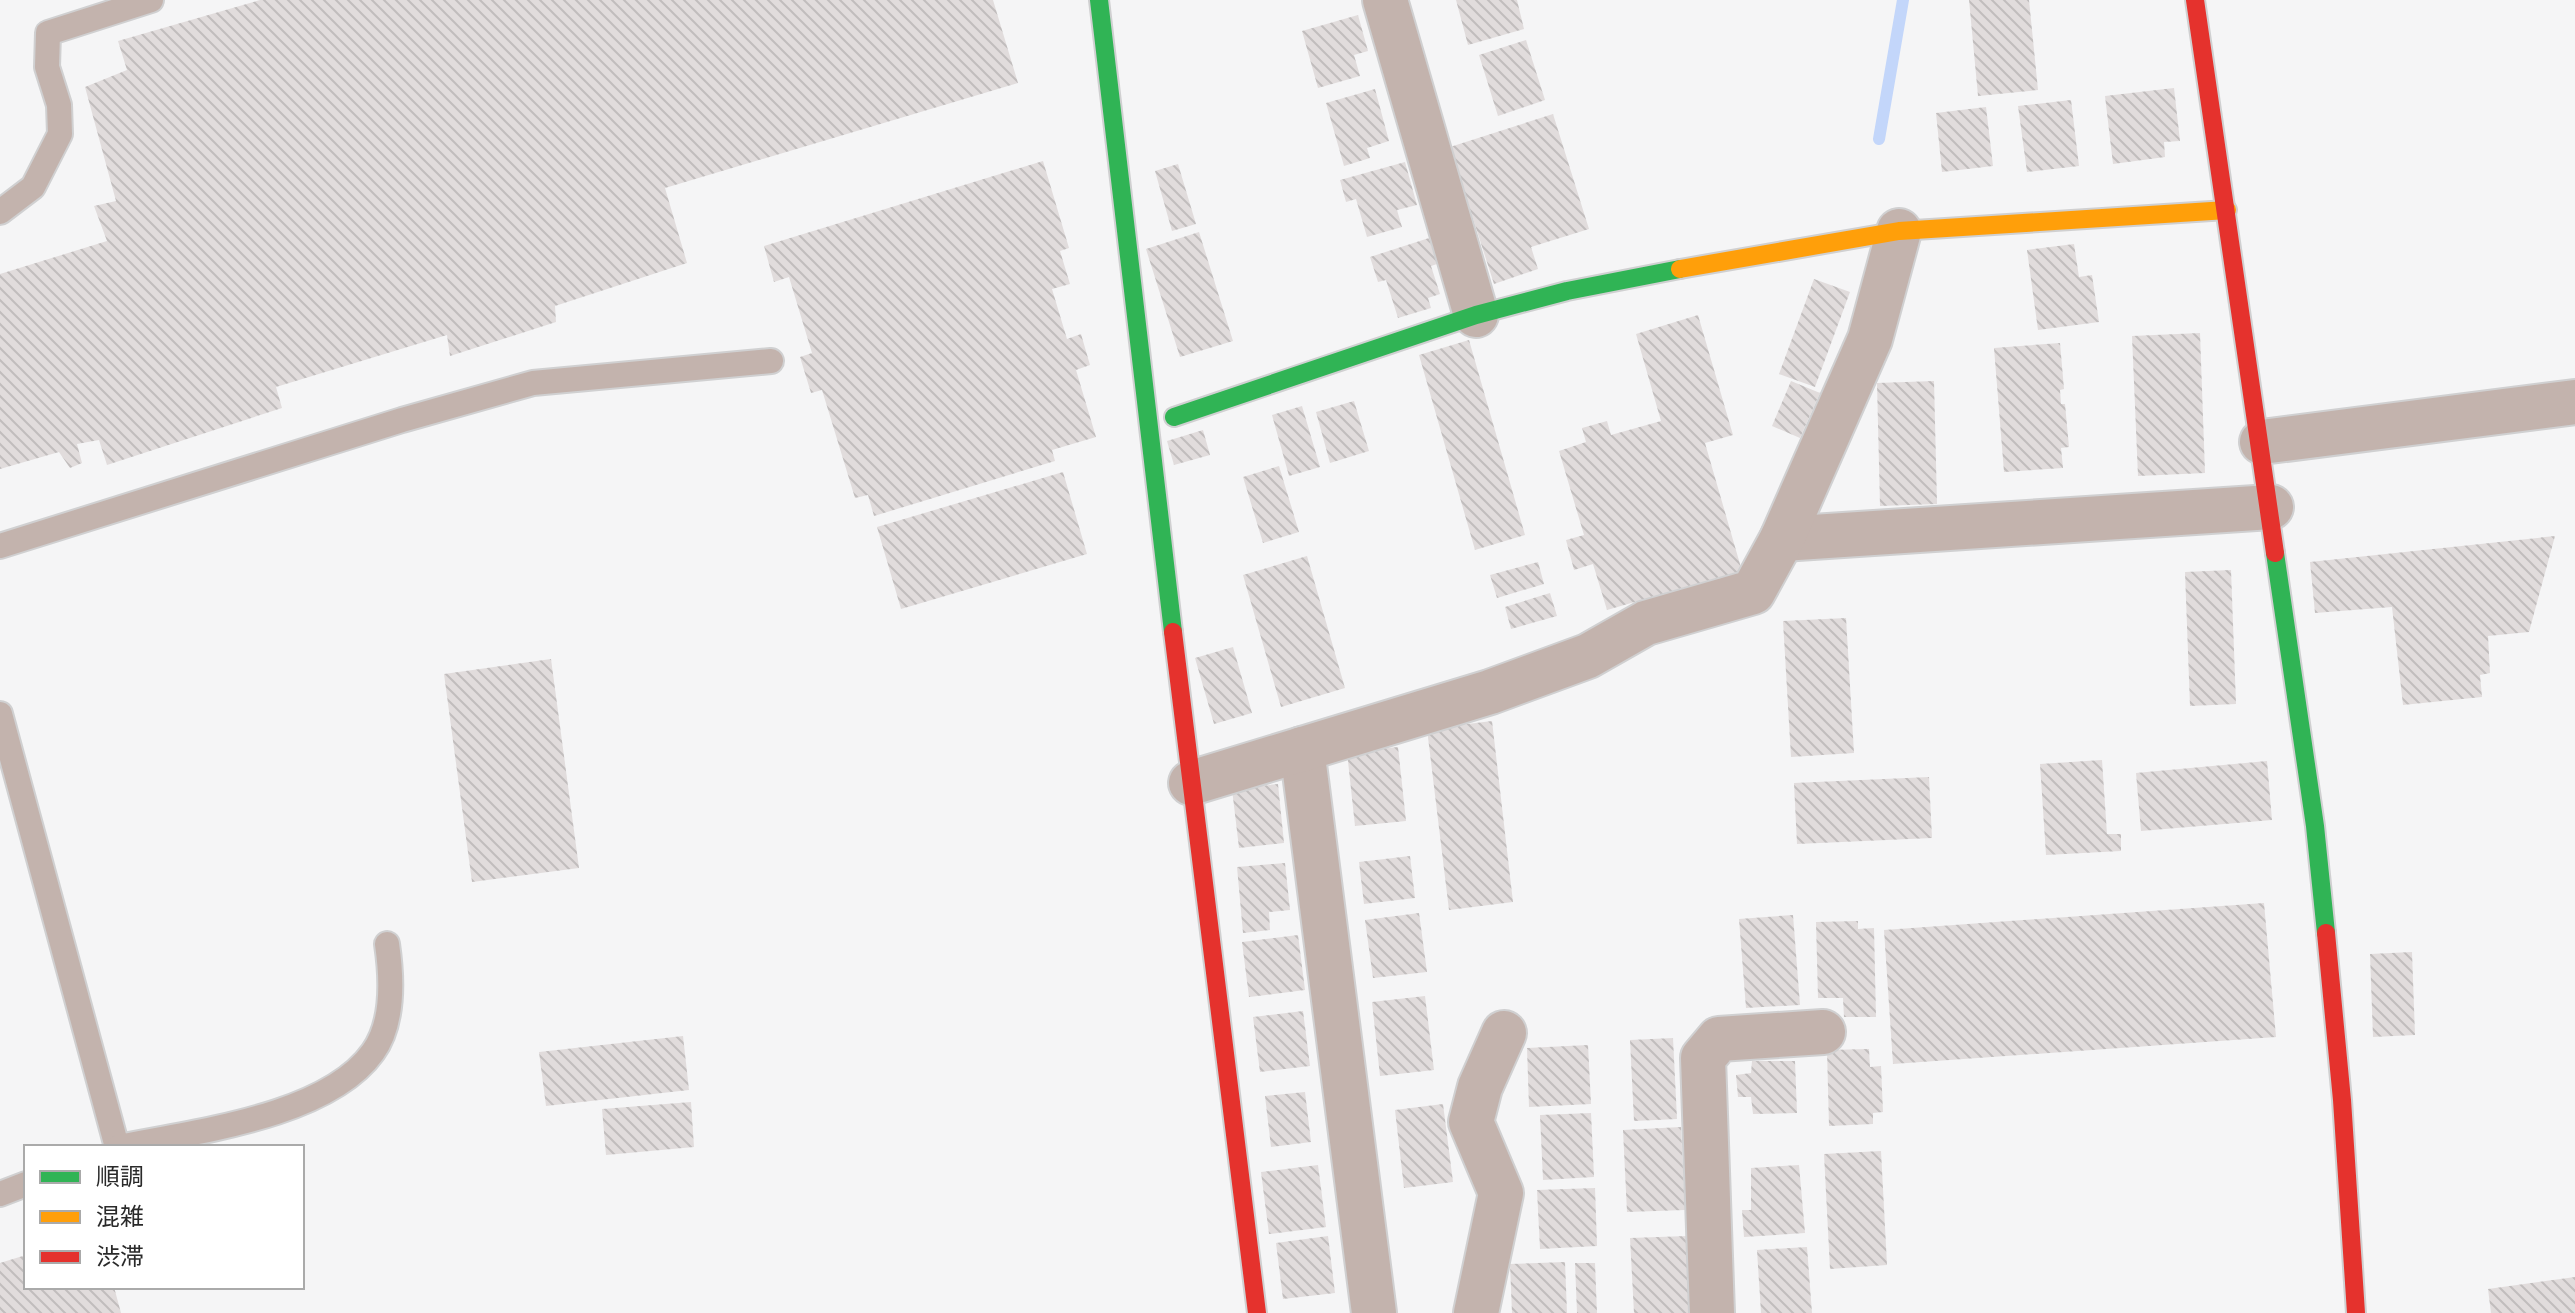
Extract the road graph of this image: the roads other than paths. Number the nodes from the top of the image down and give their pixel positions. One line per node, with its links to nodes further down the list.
1 (151, 0): 6 (lane)
2 (1099, 0): 18 (street)
3 (1385, 0): 8 (street)
4 (2195, 0): 5 (street)
5 (2227, 210): 7 (street); 12 (street)
6 (0, 212)
7 (1899, 231): 8 (street); 14 (street)
8 (1476, 315): 11 (street)
9 (771, 361): 15 (lane)
10 (2575, 402): 12 (street)
11 (1174, 417)
12 (2262, 442): 13 (street)
13 (2271, 507): 14 (street); 30 (street)
14 (1782, 539): 17 (street)
15 (0, 546)
16 (0, 714): 22 (lane)
17 (1302, 749): 18 (street); 27 (street)
18 (1191, 783): 26 (street)
19 (387, 944): 23 (lane)
20 (1823, 1032): 29 (street)
21 (1504, 1033): 28 (street)
22 (117, 1145)
23 (128, 1145)
24 (24, 1185): 25 (lane)
25 (0, 1194)
26 (1257, 1313)
27 (1374, 1313)
28 (1476, 1313)
29 (1712, 1313)
30 (2356, 1313)

